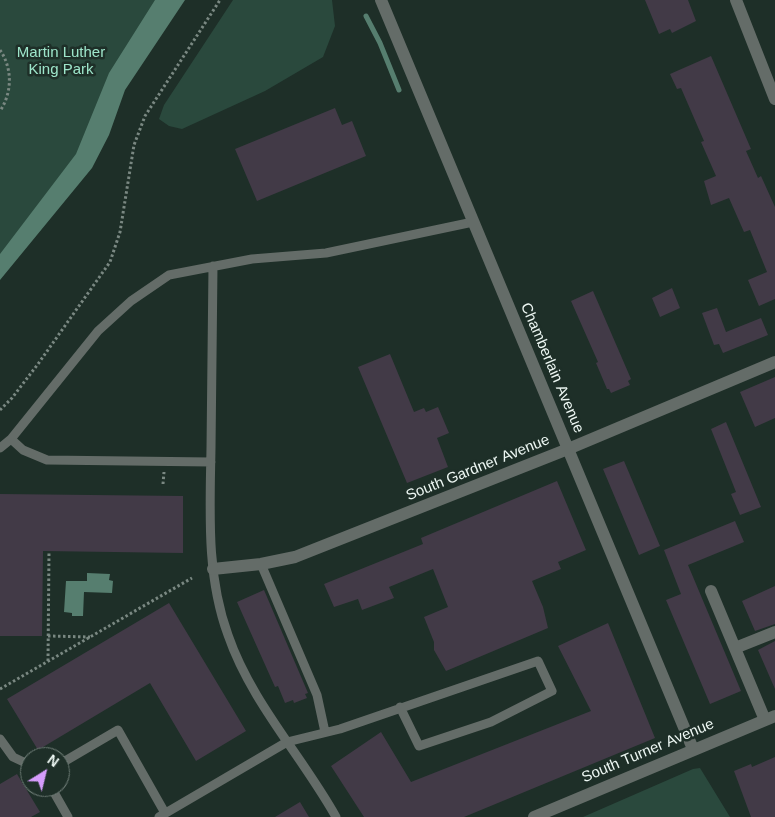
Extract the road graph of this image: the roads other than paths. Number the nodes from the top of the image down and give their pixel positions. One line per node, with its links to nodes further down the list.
1 (381, 0): 4 (street, Chamberlain Avenue)
2 (736, 0): 3 (street)
3 (775, 99)
4 (473, 222): 5 (lane); 9 (street, Chamberlain Avenue)
5 (213, 266): 7 (lane); 10 (lane)
6 (775, 362): 9 (street, South Gardner Avenue)
7 (11, 439): 8 (lane); 10 (lane)
8 (0, 448)
9 (568, 449): 11 (street, South Gardner Avenue); 21 (street, Chamberlain Avenue)
10 (211, 462): 12 (lane)
11 (261, 564): 12 (street, South Gardner Avenue); 18 (lane)
12 (213, 569): 20 (lane)
13 (711, 591): 15 (street)
14 (775, 632): 15 (street)
15 (735, 648): 17 (street)
16 (400, 707): 16 (lane); 18 (lane)
17 (770, 718): 21 (street, South Turner Avenue)
18 (325, 732): 20 (lane)
19 (0, 739): 23 (lane)
20 (288, 742): 25 (lane); 27 (lane)
21 (693, 749): 28 (street, South Turner Avenue)
22 (70, 758): 25 (lane)
23 (20, 760)
24 (56, 797): 26 (lane)
25 (162, 815)
26 (68, 817)
27 (336, 817)
28 (534, 817)

